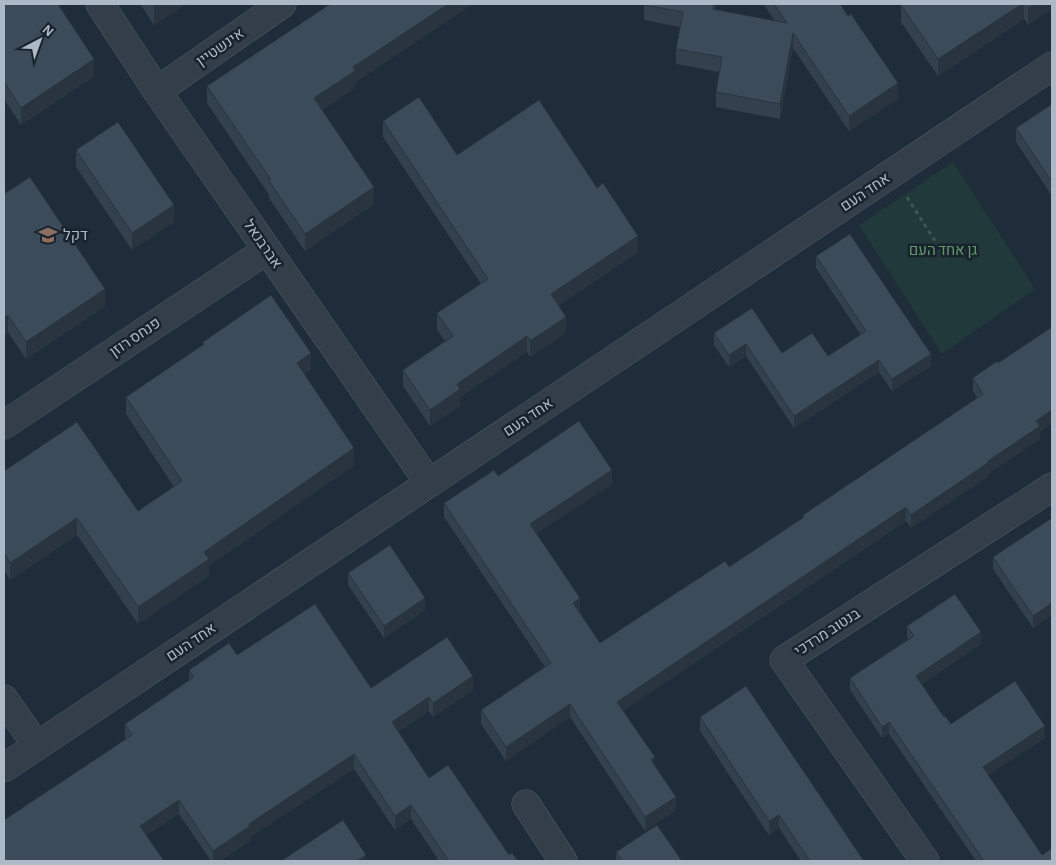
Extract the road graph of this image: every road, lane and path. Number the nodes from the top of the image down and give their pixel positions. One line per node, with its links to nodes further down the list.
1 (100, 4): 4 (street, אברבנאל)
2 (282, 4): 4 (street, אינשטיין)
3 (1052, 66): 5 (street, אחד העם)
4 (157, 91): 6 (street, אברבנאל)
5 (891, 174): 7 (path); 9 (street, אחד העם)
6 (267, 250): 8 (street, פנחס רוזן); 9 (street, אברבנאל)
7 (946, 258)
8 (4, 425)
9 (430, 483): 12 (street, אחד העם)
10 (1052, 487): 16 (street, בנטוב מרדכי)
11 (4, 699): 12 (street)
12 (37, 746): 13 (street, אחד העם)
13 (4, 768)
14 (526, 804): 15 (street)
15 (563, 861)
16 (925, 861)

